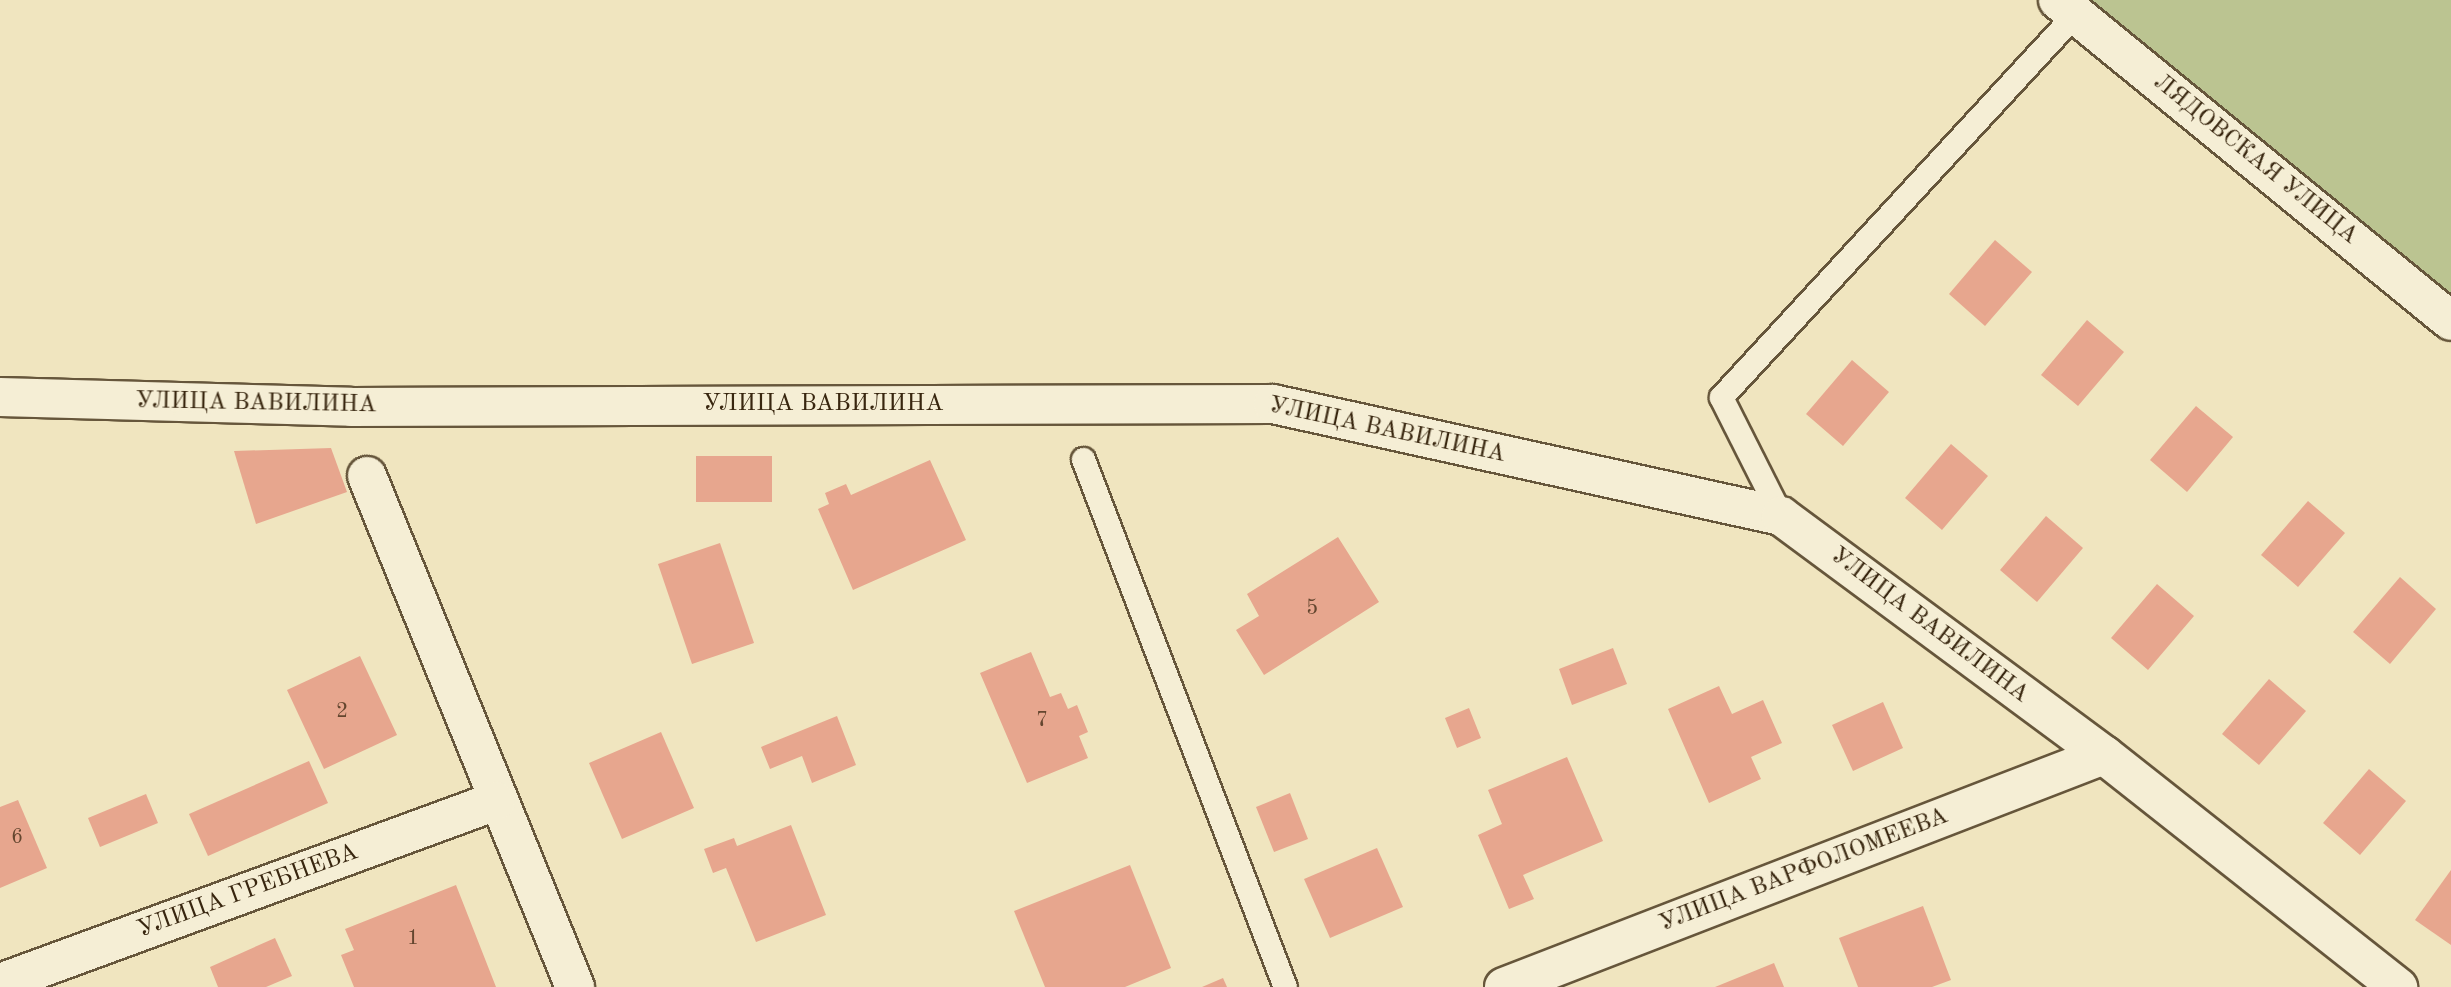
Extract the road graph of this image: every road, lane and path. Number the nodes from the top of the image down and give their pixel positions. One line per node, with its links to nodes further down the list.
1 (2066, 7): 2 (street, ЛЯДОВСКАЯ УЛИЦА); 6 (lane)
2 (2451, 321)
3 (0, 397): 6 (street, УЛИЦА ВАВИЛИНА)
4 (1083, 459): 11 (lane)
5 (367, 476): 8 (street)
6 (1781, 516): 7 (street, УЛИЦА ВАВИЛИНА)
7 (2104, 755): 12 (street, УЛИЦА ВАРФОЛОМЕЕВА); 13 (street, УЛИЦА ВАВИЛИНА)
8 (496, 801): 9 (street, УЛИЦА ГРЕБНЕВА); 10 (street)
9 (0, 983)
10 (575, 987)
11 (1285, 987)
12 (1504, 987)
13 (2398, 987)

